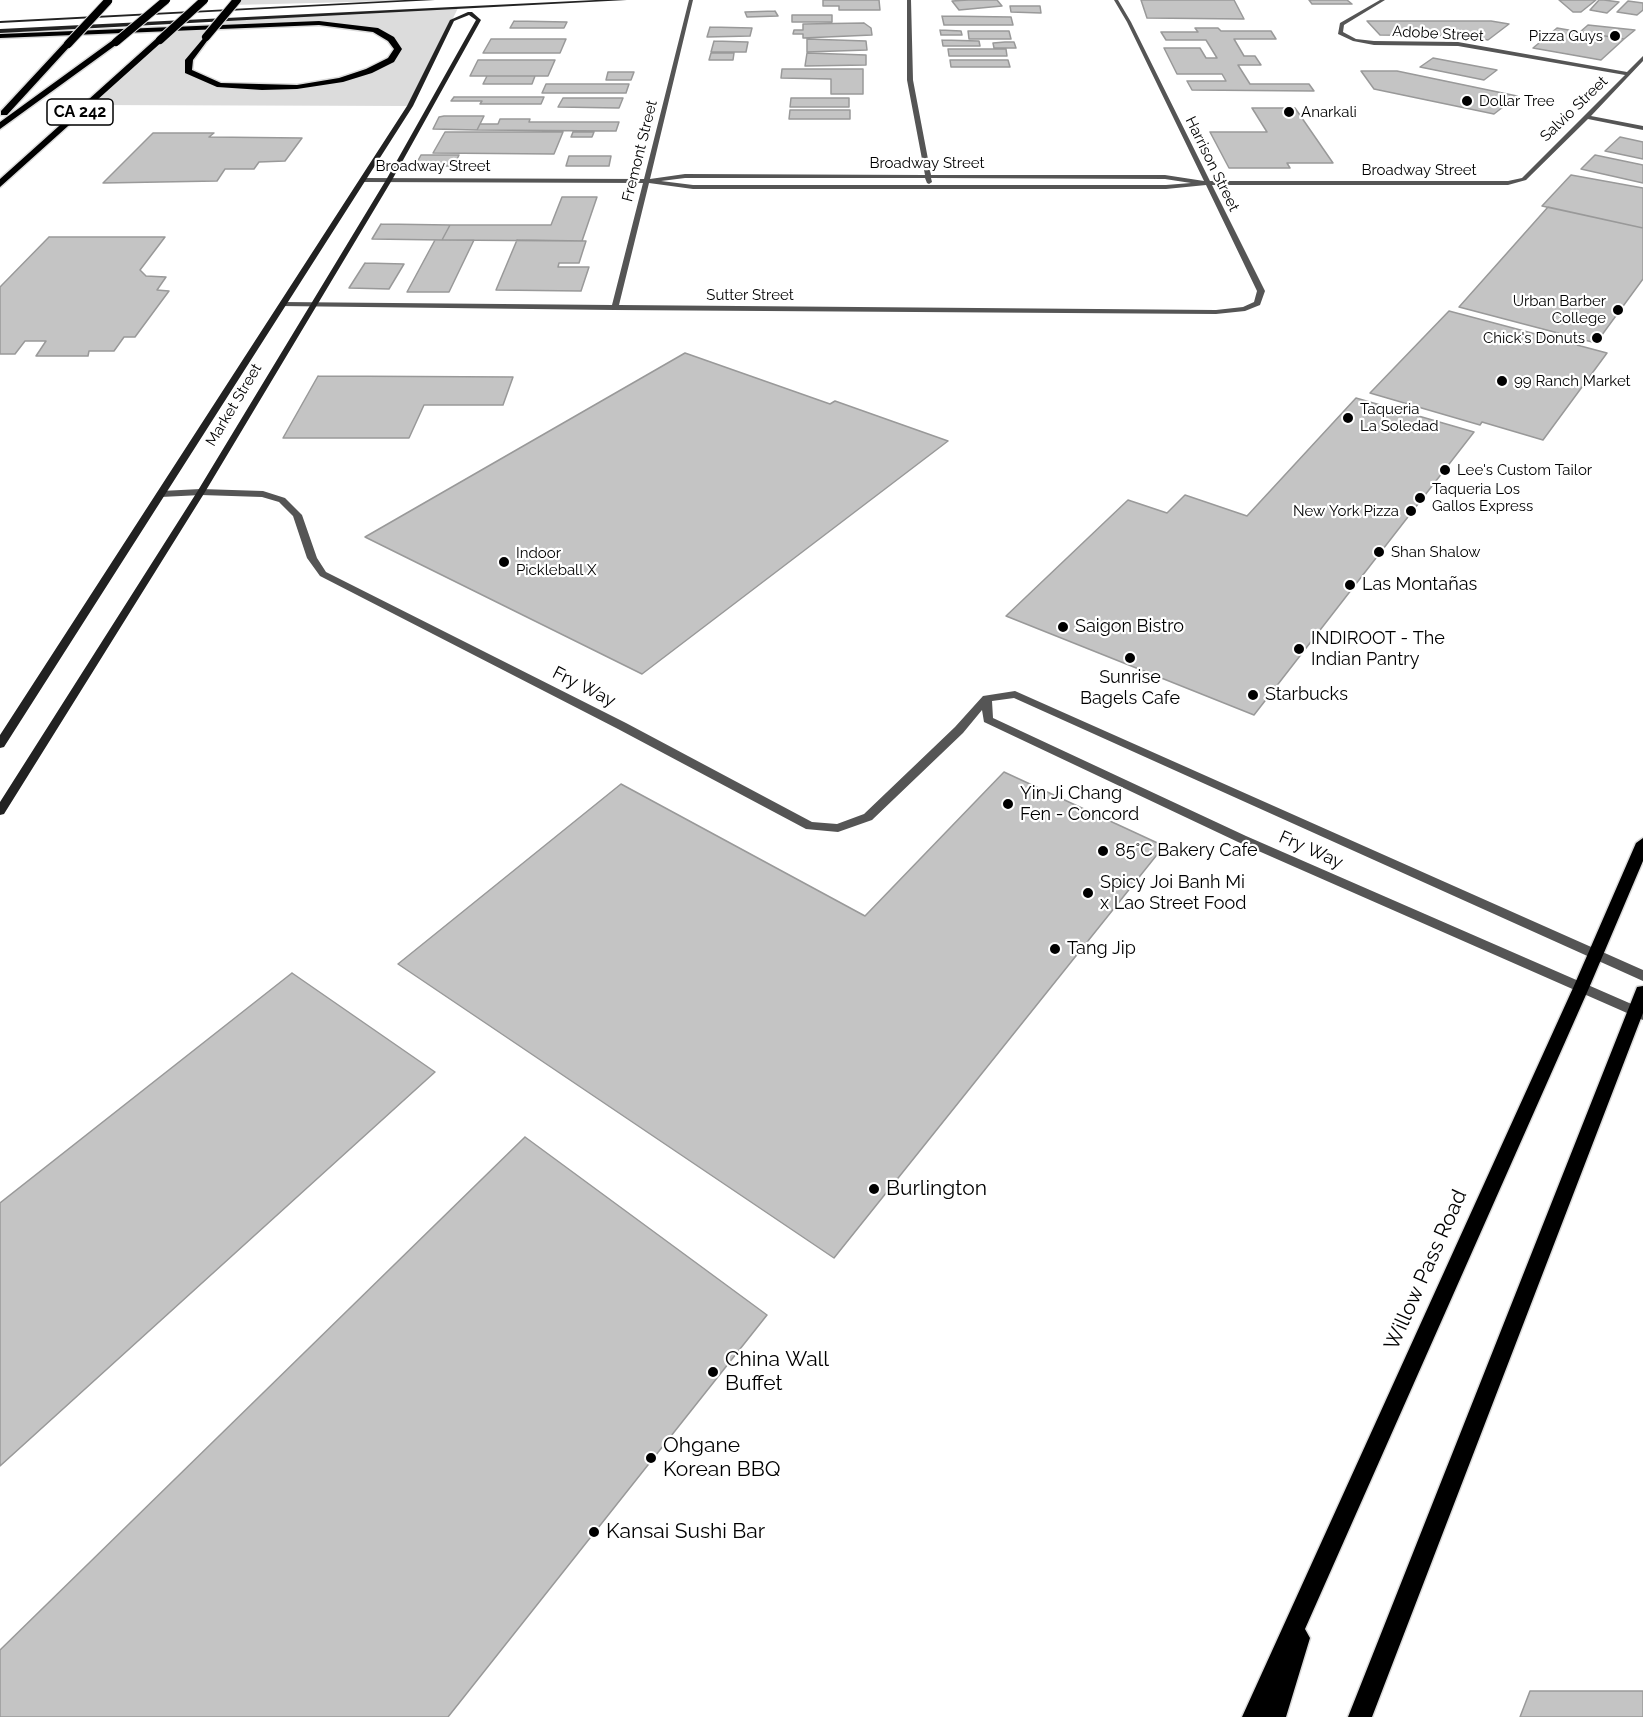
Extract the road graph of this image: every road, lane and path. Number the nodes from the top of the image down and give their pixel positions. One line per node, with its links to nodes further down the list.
1 (166, 0): 20 (highway, CA 242, bridge)
2 (204, 0): 28 (highway, CA 242, bridge)
3 (237, 0): 15 (highway, bridge)
4 (433, 0): 13 (main road)
5 (472, 0): 12 (main road, Market Street)
6 (625, 0): 12 (main road)
7 (691, 0): 26 (street, Fremont Street)
8 (909, 0): 22 (street)
9 (1116, 0): 27 (street, Harrison Street)
10 (1383, 0): 17 (street, Adobe Street)
11 (108, 1): 19 (highway, bridge)
12 (470, 10): 14 (main road); 24 (main road, Market Street); 25 (main road, Market Street)
13 (0, 19)
14 (0, 31)
15 (0, 36)
16 (1643, 58): 17 (street, Salvio Street)
17 (1628, 74): 18 (street, Salvio Street)
18 (1586, 117): 21 (street); 23 (street, Salvio Street)
19 (0, 118)
20 (0, 126)
21 (1643, 128)
22 (928, 177): 26 (street, Broadway Street); 27 (street, Broadway Street); 29 (street)
23 (1524, 179): 27 (street, Broadway Street)
24 (363, 180): 25 (street, Broadway Street); 30 (main road, Market Street)
25 (389, 180): 26 (street, Broadway Street); 31 (main road, Market Street)
26 (647, 181): 29 (street, Broadway Street); 32 (street, Fremont Street)
27 (1206, 183): 29 (street, Broadway Street); 33 (street, Harrison Street)
28 (0, 184)
29 (929, 187)
30 (283, 304): 31 (street, Sutter Street); 35 (main road, Market Street)
31 (312, 305): 32 (street, Sutter Street); 34 (main road, Market Street)
32 (615, 308): 33 (street, Sutter Street)
33 (1216, 312)
34 (201, 492): 35 (street, Fry Way); 36 (street, Fry Way); 38 (main road, Market Street)
35 (161, 494): 37 (main road, Market Street)
36 (987, 698): 40 (street, Fry Way); 42 (street, Fry Way)
37 (0, 744)
38 (0, 811)
39 (1643, 843): 40 (main road, Willow Pass Road)
40 (1595, 954): 41 (street, Fry Way); 42 (main road, Willow Pass Road)
41 (1643, 976)
42 (1581, 988): 43 (street, Fry Way); 44 (main road, Willow Pass Road)
43 (1640, 1006): 47 (main road)
44 (1319, 1572): 45 (main road, Willow Pass Road); 46 (main road)
45 (1254, 1717)
46 (1274, 1717)
47 (1360, 1717)

